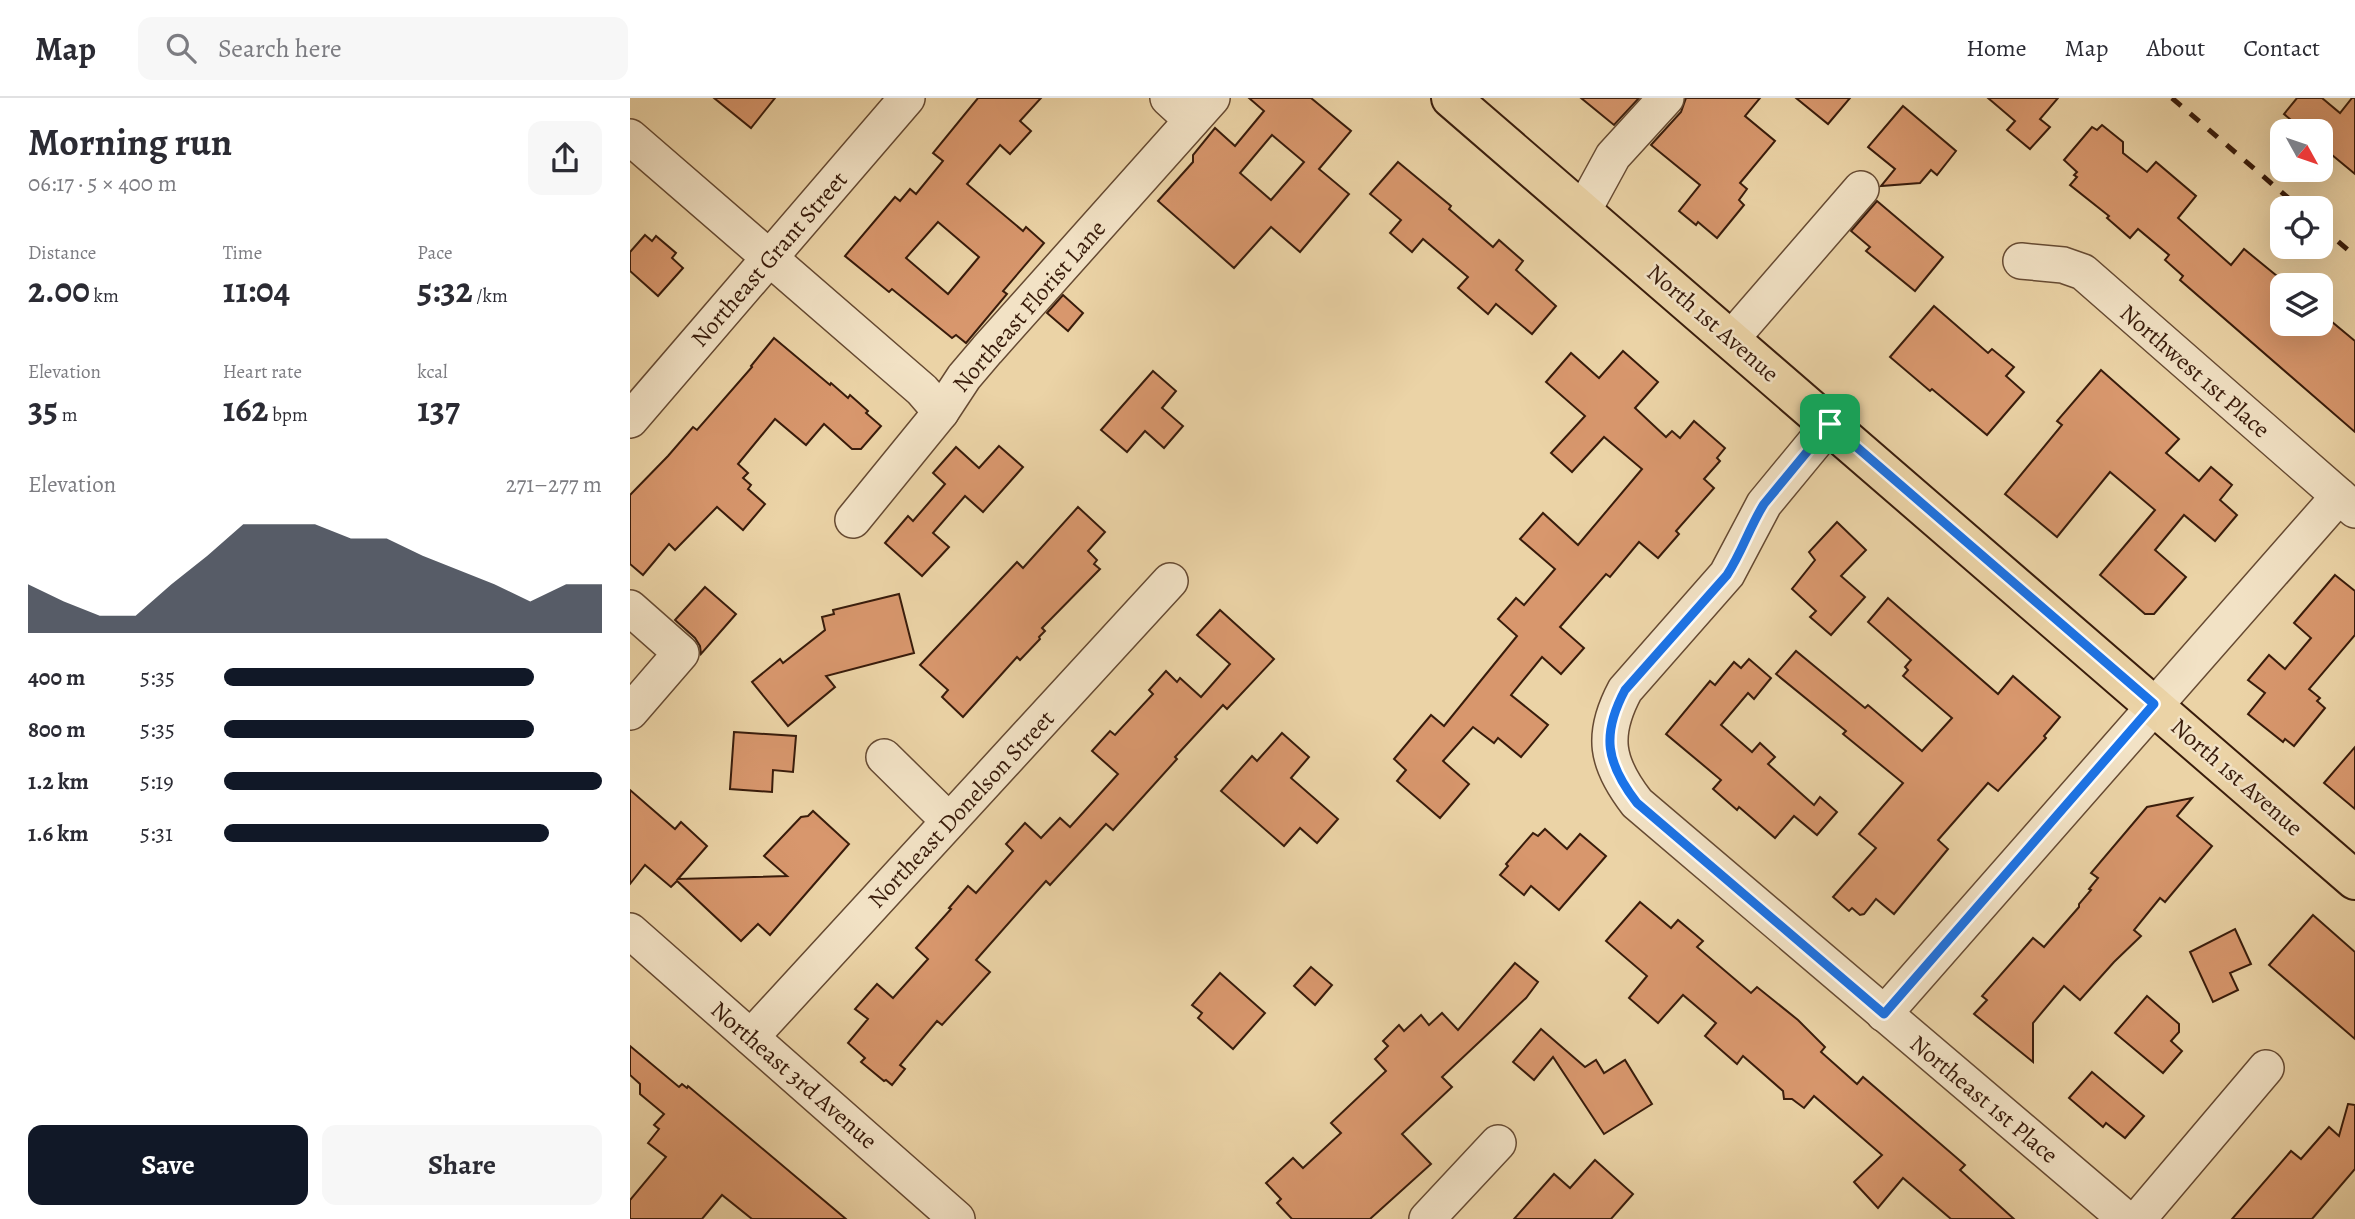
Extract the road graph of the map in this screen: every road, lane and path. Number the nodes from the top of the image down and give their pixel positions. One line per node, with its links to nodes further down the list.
1 (907, 98): 8 (street, Northeast Grant Street)
2 (1451, 98): 7 (main road, North 1st Avenue)
3 (1666, 98): 7 (street)
4 (1191, 105): 11 (street, Northeast Florist Lane)
5 (630, 137): 8 (street)
6 (1861, 189): 10 (street)
7 (1583, 211): 10 (main road, North 1st Avenue)
8 (770, 258): 11 (street); 12 (street, Northeast Grant Street)
9 (2021, 261): 14 (street, Northwest 1st Place)
10 (1731, 339): 13 (main road, North 1st Avenue)
11 (942, 412): 15 (street, Northeast Florist Lane)
12 (630, 420)
13 (1830, 424): 18 (main road, North 1st Avenue); 24 (street, Northeast 1st Place)
14 (2347, 503): 18 (street)
15 (853, 520)
16 (1170, 581): 21 (street, Northeast Donelson Street)
17 (630, 608): 19 (street)
18 (2154, 704): 22 (main road, North 1st Avenue); 24 (street)
19 (630, 712)
20 (884, 757): 21 (street)
21 (949, 821): 25 (street, Northeast Donelson Street)
22 (2355, 880)
23 (630, 931): 25 (street, Northeast 3rd Avenue)
24 (1884, 1014): 30 (street, Northeast 1st Place)
25 (751, 1037): 28 (street, Northeast 3rd Avenue)
26 (2266, 1068): 31 (street)
27 (1498, 1143): 29 (street)
28 (957, 1219)
29 (1427, 1219)
30 (2126, 1219)
31 (2138, 1219)

